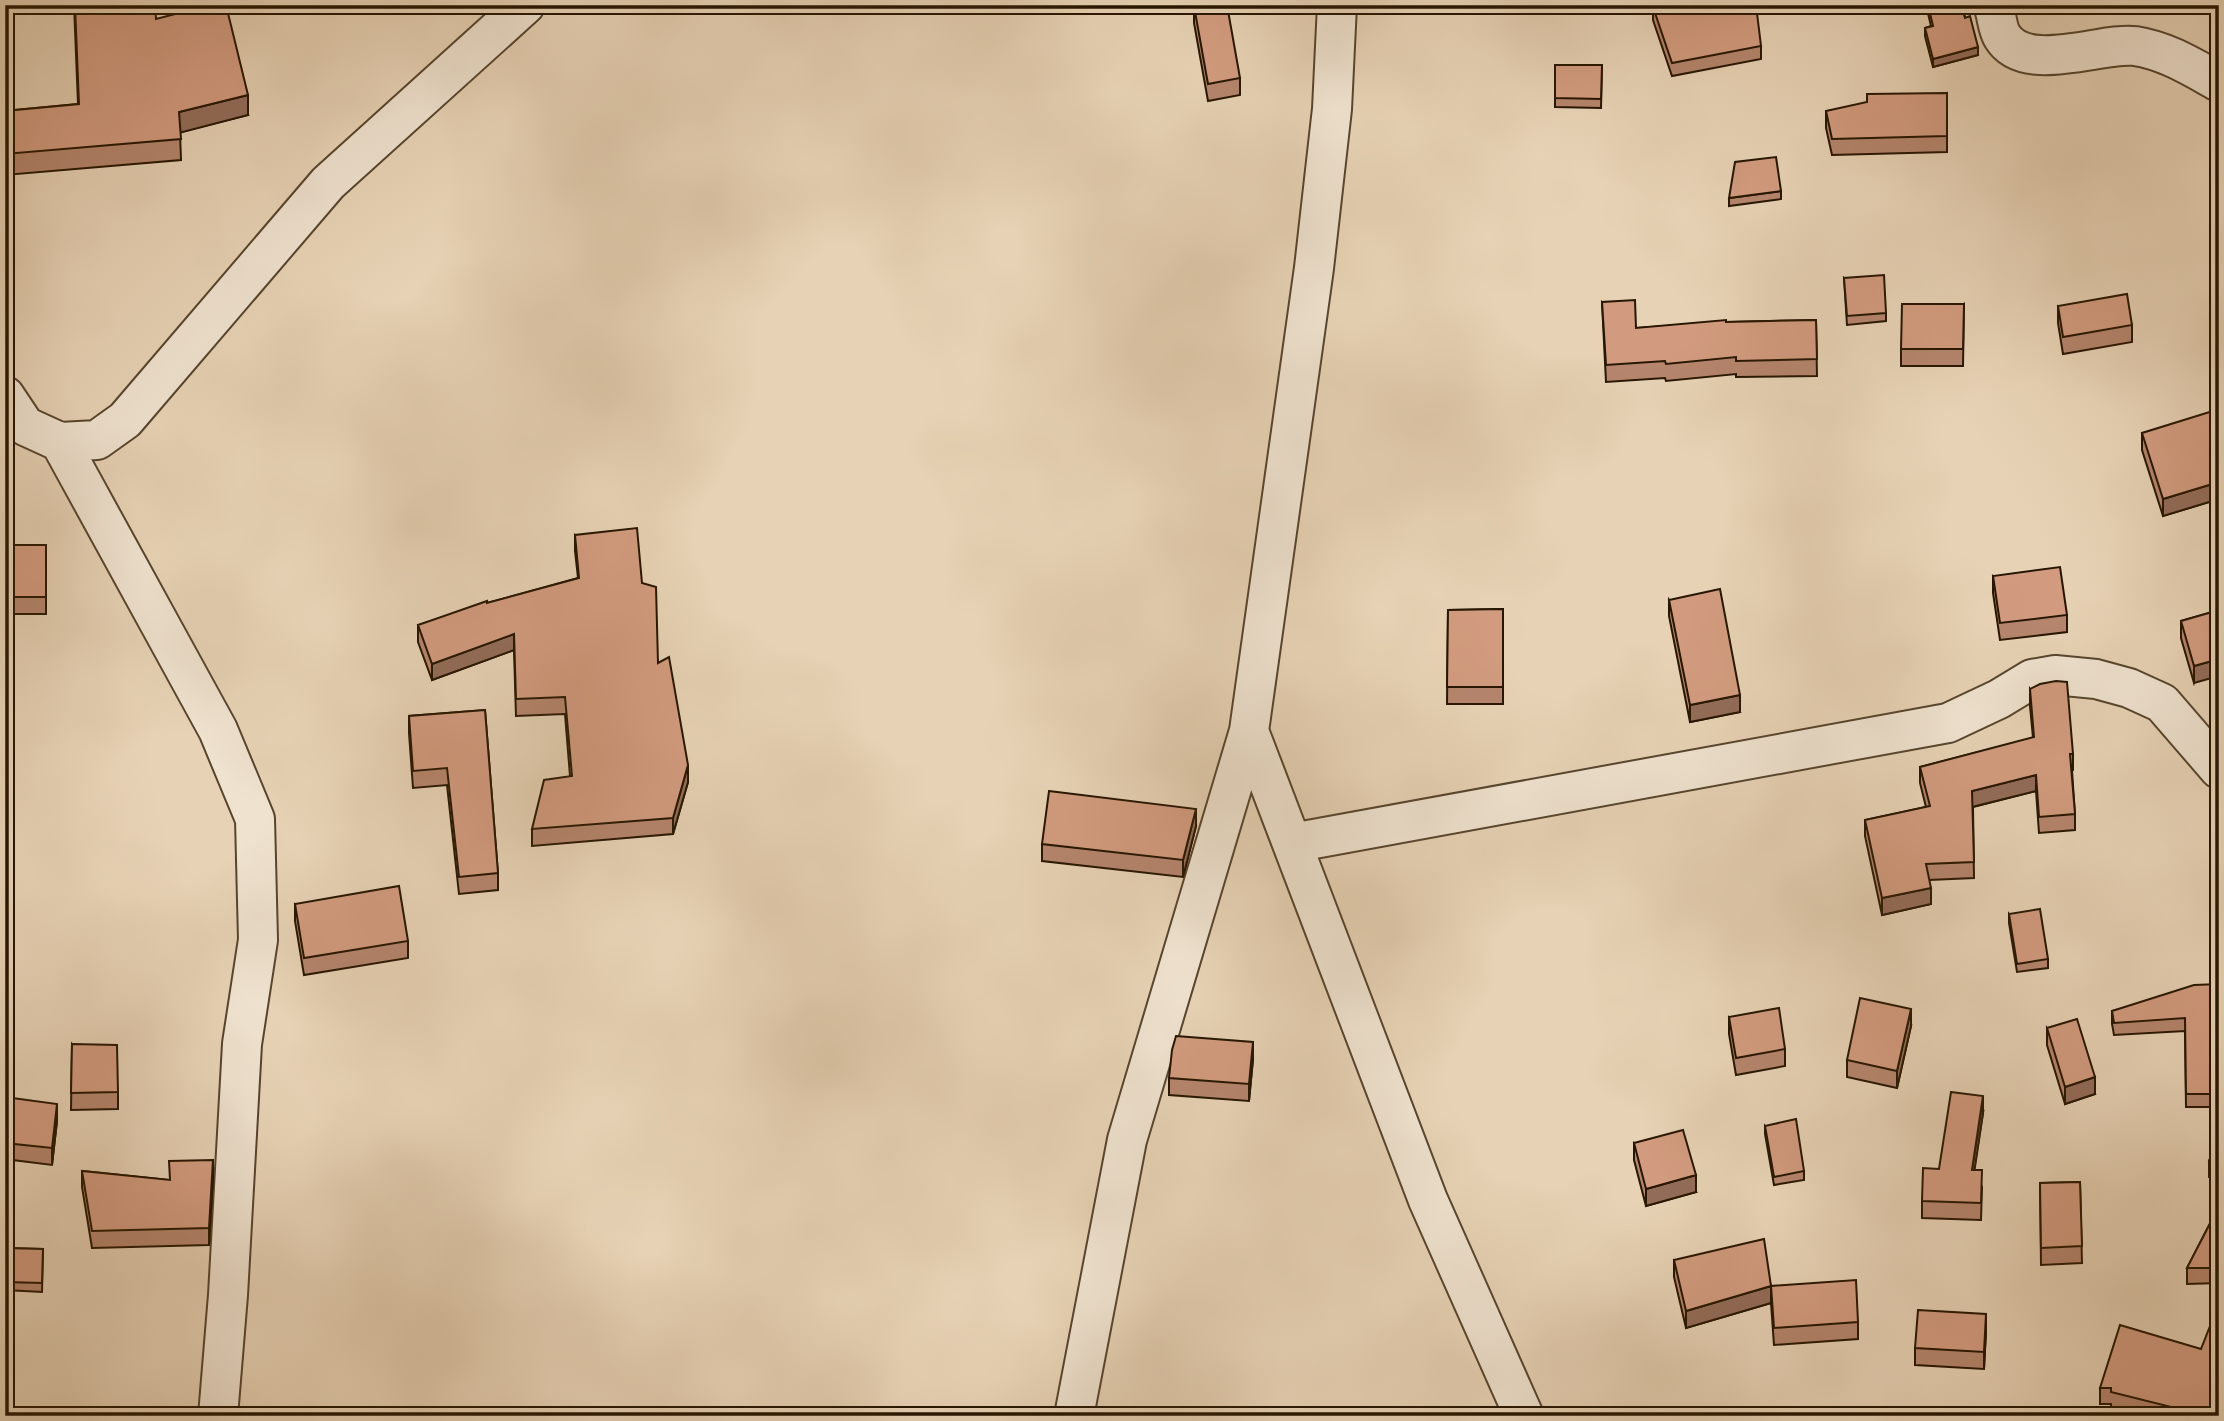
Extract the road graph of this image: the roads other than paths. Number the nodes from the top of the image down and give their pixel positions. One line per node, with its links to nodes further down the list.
1 (525, 5): 6 (street)
2 (1337, 5): 7 (street)
3 (1993, 5): 4 (street)
4 (2219, 82)
5 (5, 396): 6 (street)
6 (60, 442): 10 (street)
7 (1250, 731): 9 (street); 11 (street)
8 (2219, 769): 9 (street)
9 (1292, 843): 12 (street)
10 (218, 1416)
11 (1074, 1416)
12 (1524, 1416)

